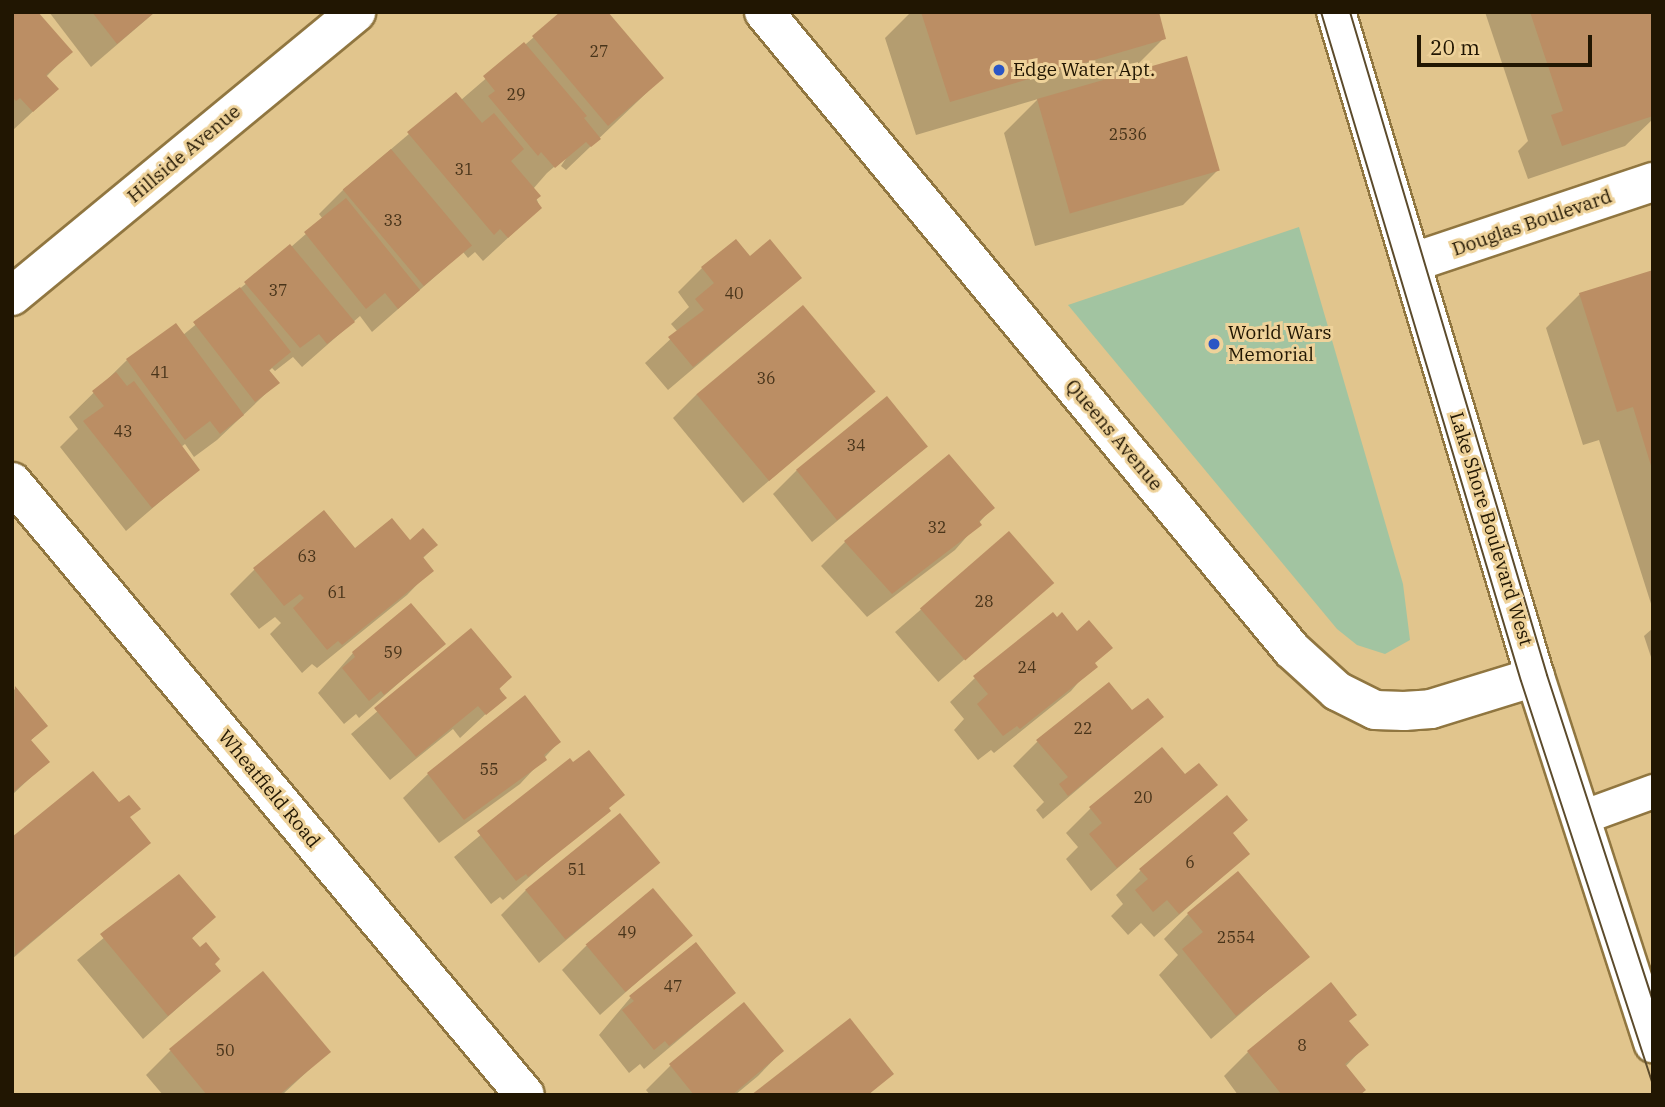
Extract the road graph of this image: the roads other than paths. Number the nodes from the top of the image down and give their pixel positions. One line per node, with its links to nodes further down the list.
1 (356, 12): 6 (street, Hillside Avenue)
2 (764, 12): 8 (street, Queens Avenue)
3 (1336, 12): 5 (street, Lake Shore Boulevard West)
4 (1653, 182): 5 (street, Douglas Boulevard)
5 (1411, 263): 8 (street, Lake Shore Boulevard West)
6 (12, 296)
7 (12, 482): 12 (street, Wheatfield Road)
8 (1535, 677): 10 (street, Lake Shore Boulevard West)
9 (1653, 792): 10 (lane)
10 (1579, 818): 11 (street, Lake Shore Boulevard West)
11 (1653, 1043)
12 (526, 1095)

